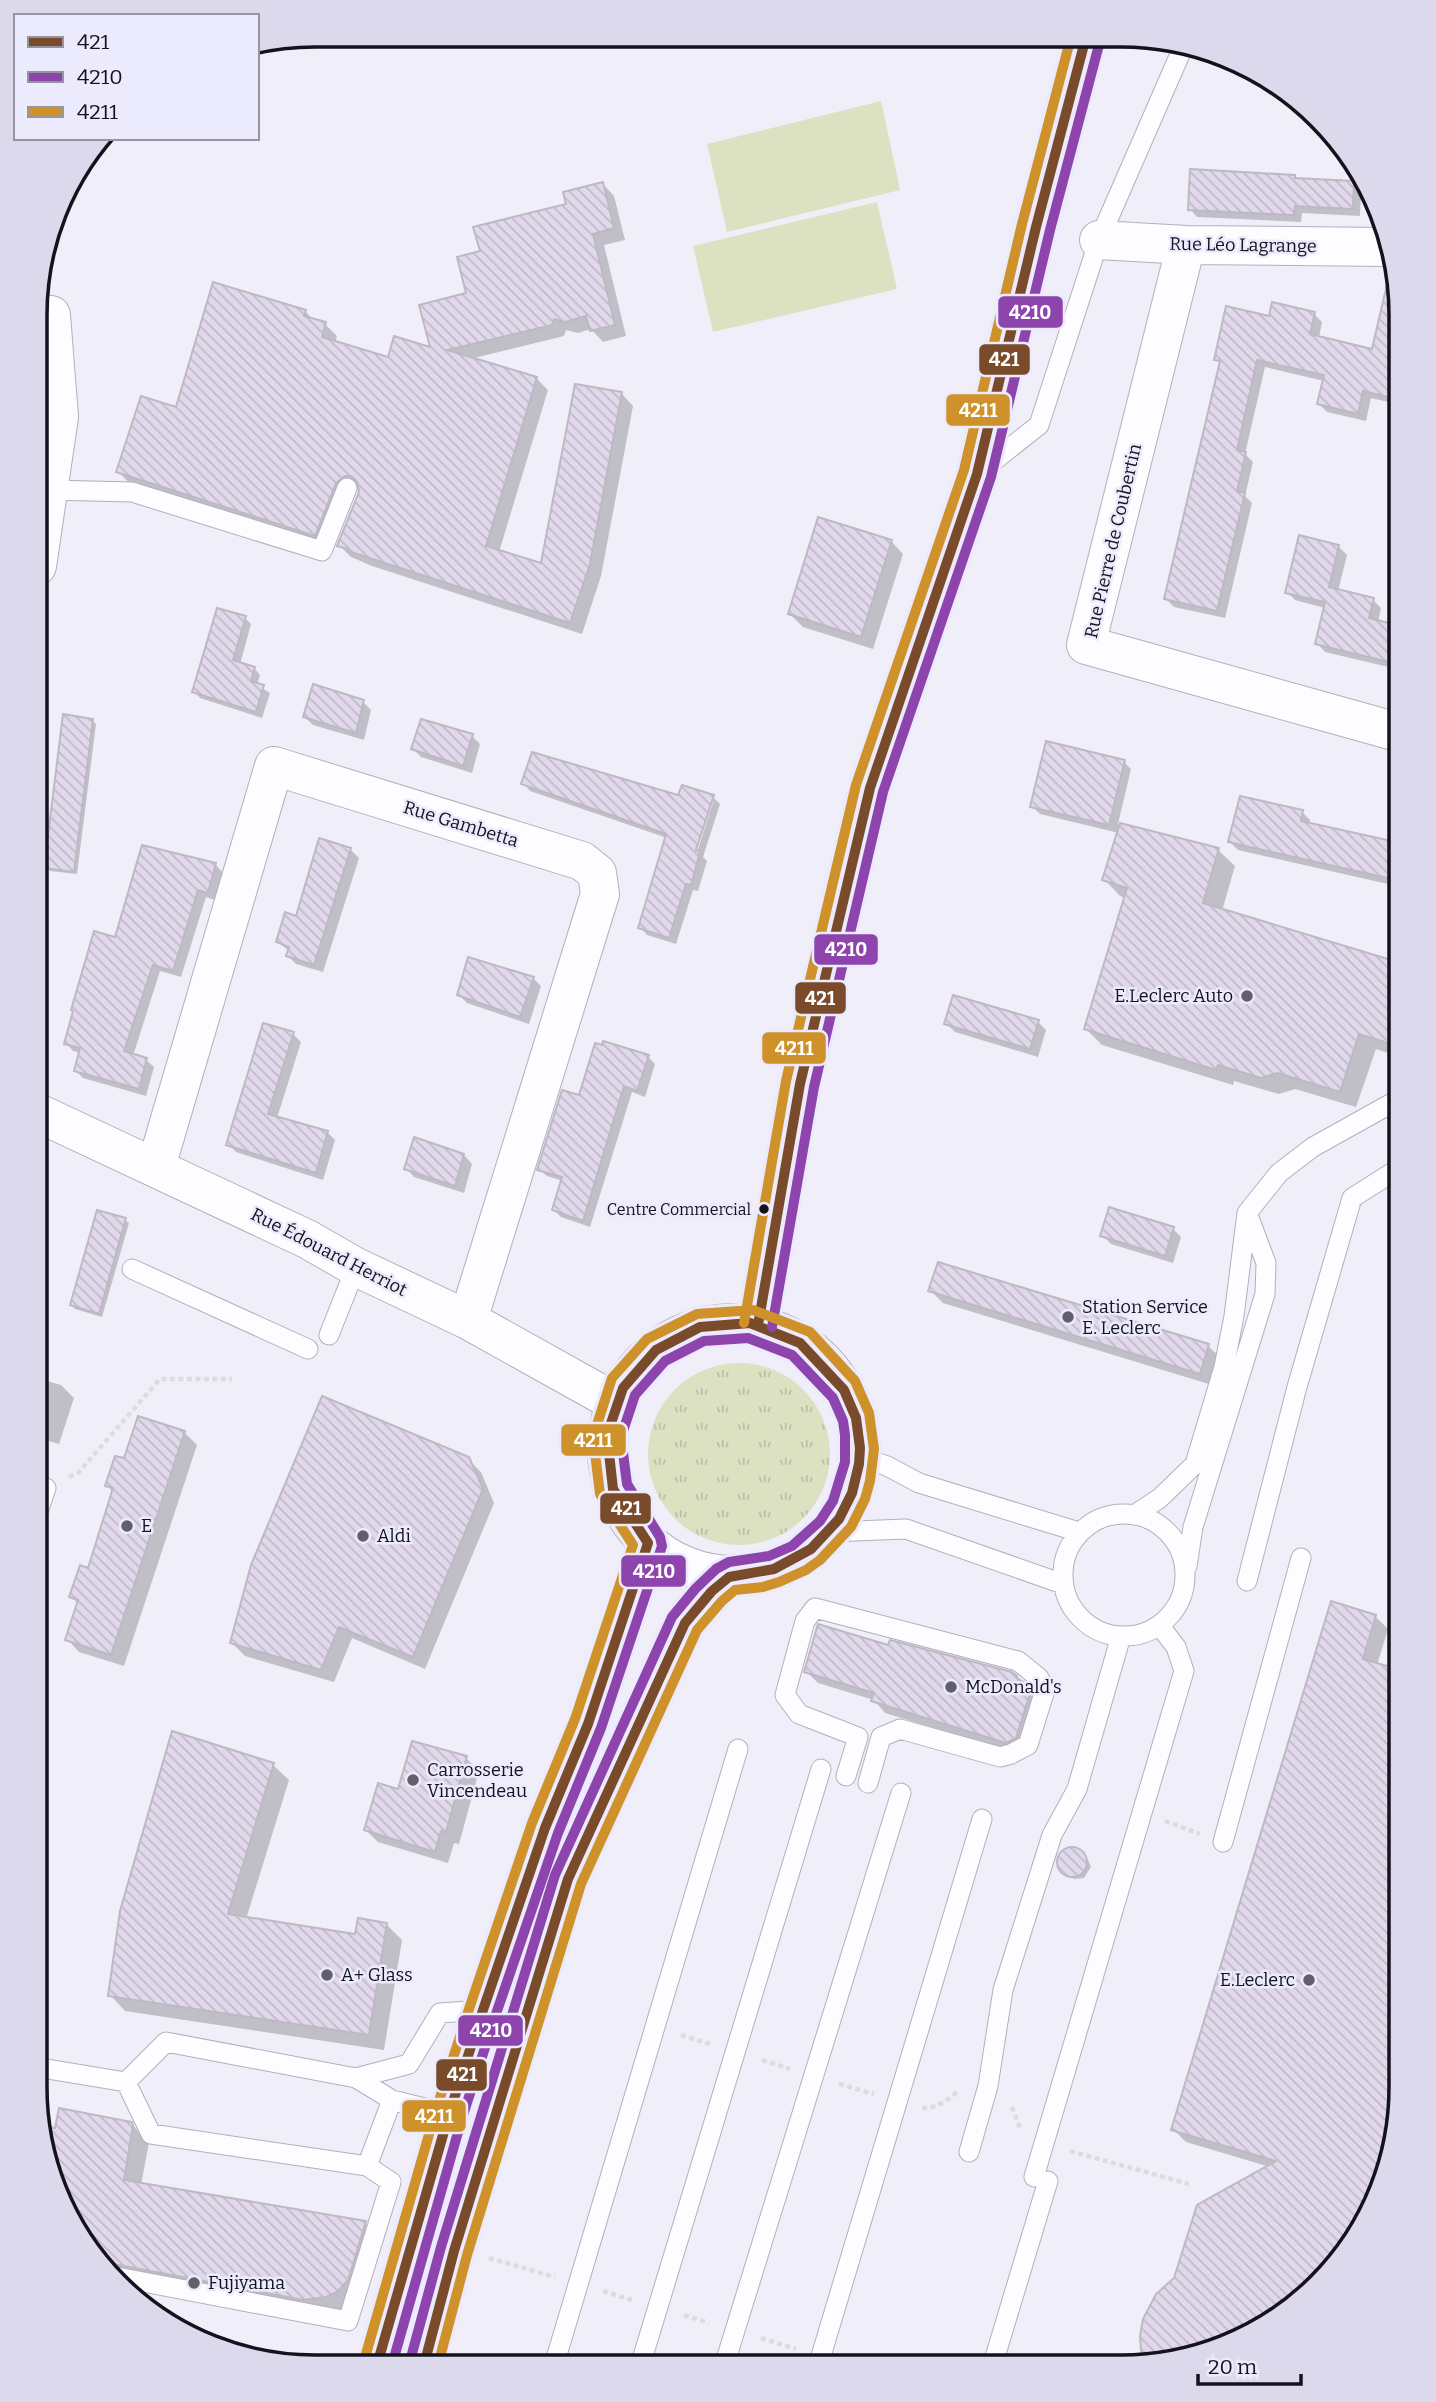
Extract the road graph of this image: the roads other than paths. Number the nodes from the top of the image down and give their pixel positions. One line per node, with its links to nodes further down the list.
1 (1083, 47): 7 (main road)
2 (1180, 54): 3 (lane)
3 (1099, 240): 4 (main road, Rue Léo Lagrange); 7 (lane)
4 (1186, 244): 5 (main road, Rue Léo Lagrange); 11 (main road, Rue Pierre de Coubertin)
5 (1380, 247)
6 (47, 336): 9 (main road)
7 (977, 474): 20 (main road)
8 (346, 488): 9 (lane)
9 (48, 490): 10 (main road)
10 (47, 497)
11 (1389, 730)
12 (1389, 1105): 16 (lane)
13 (47, 1117): 14 (main road, Rue Édouard Herriot)
14 (156, 1167): 17 (main road, Rue Édouard Herriot); 19 (main road, Rue Gambetta)
15 (1389, 1175): 32 (lane)
16 (1247, 1213): 25 (lane); 31 (lane)
17 (356, 1267): 19 (main road, Rue Édouard Herriot); 21 (lane)
18 (132, 1269): 22 (lane)
19 (468, 1320): 23 (main road, Rue Édouard Herriot)
20 (758, 1325): 23 (main road); 24 (main road)
21 (329, 1335)
22 (308, 1349)
23 (615, 1402): 28 (main road)
24 (860, 1456): 26 (main road); 27 (lane)
25 (1136, 1514): 27 (lane); 31 (lane)
26 (830, 1532): 30 (main road); 33 (lane)
27 (1079, 1532): 33 (lane)
28 (648, 1543): 30 (main road); 43 (main road)
29 (1301, 1558): 42 (lane)
30 (729, 1577): 53 (main road)
31 (1185, 1581): 34 (lane)
32 (1247, 1581)
33 (1063, 1584): 35 (lane)
34 (1159, 1625): 35 (lane); 58 (lane)
35 (1121, 1636): 49 (lane)
36 (738, 1749): 54 (lane)
37 (821, 1769): 55 (lane)
38 (846, 1776): 39 (lane)
39 (868, 1783)
40 (901, 1793): 56 (lane)
41 (982, 1819): 57 (lane)
42 (1223, 1842)
43 (483, 2010): 45 (lane); 48 (main road)
44 (47, 2069): 46 (lane)
45 (356, 2078): 46 (lane); 47 (lane)
46 (126, 2082): 50 (lane)
47 (392, 2100): 48 (lane); 50 (lane)
48 (449, 2114): 52 (main road)
49 (969, 2152)
50 (367, 2166): 51 (lane)
51 (130, 2279)
52 (380, 2355)
53 (427, 2355)
54 (557, 2355)
55 (643, 2355)
56 (727, 2355)
57 (821, 2355)
58 (995, 2355)

